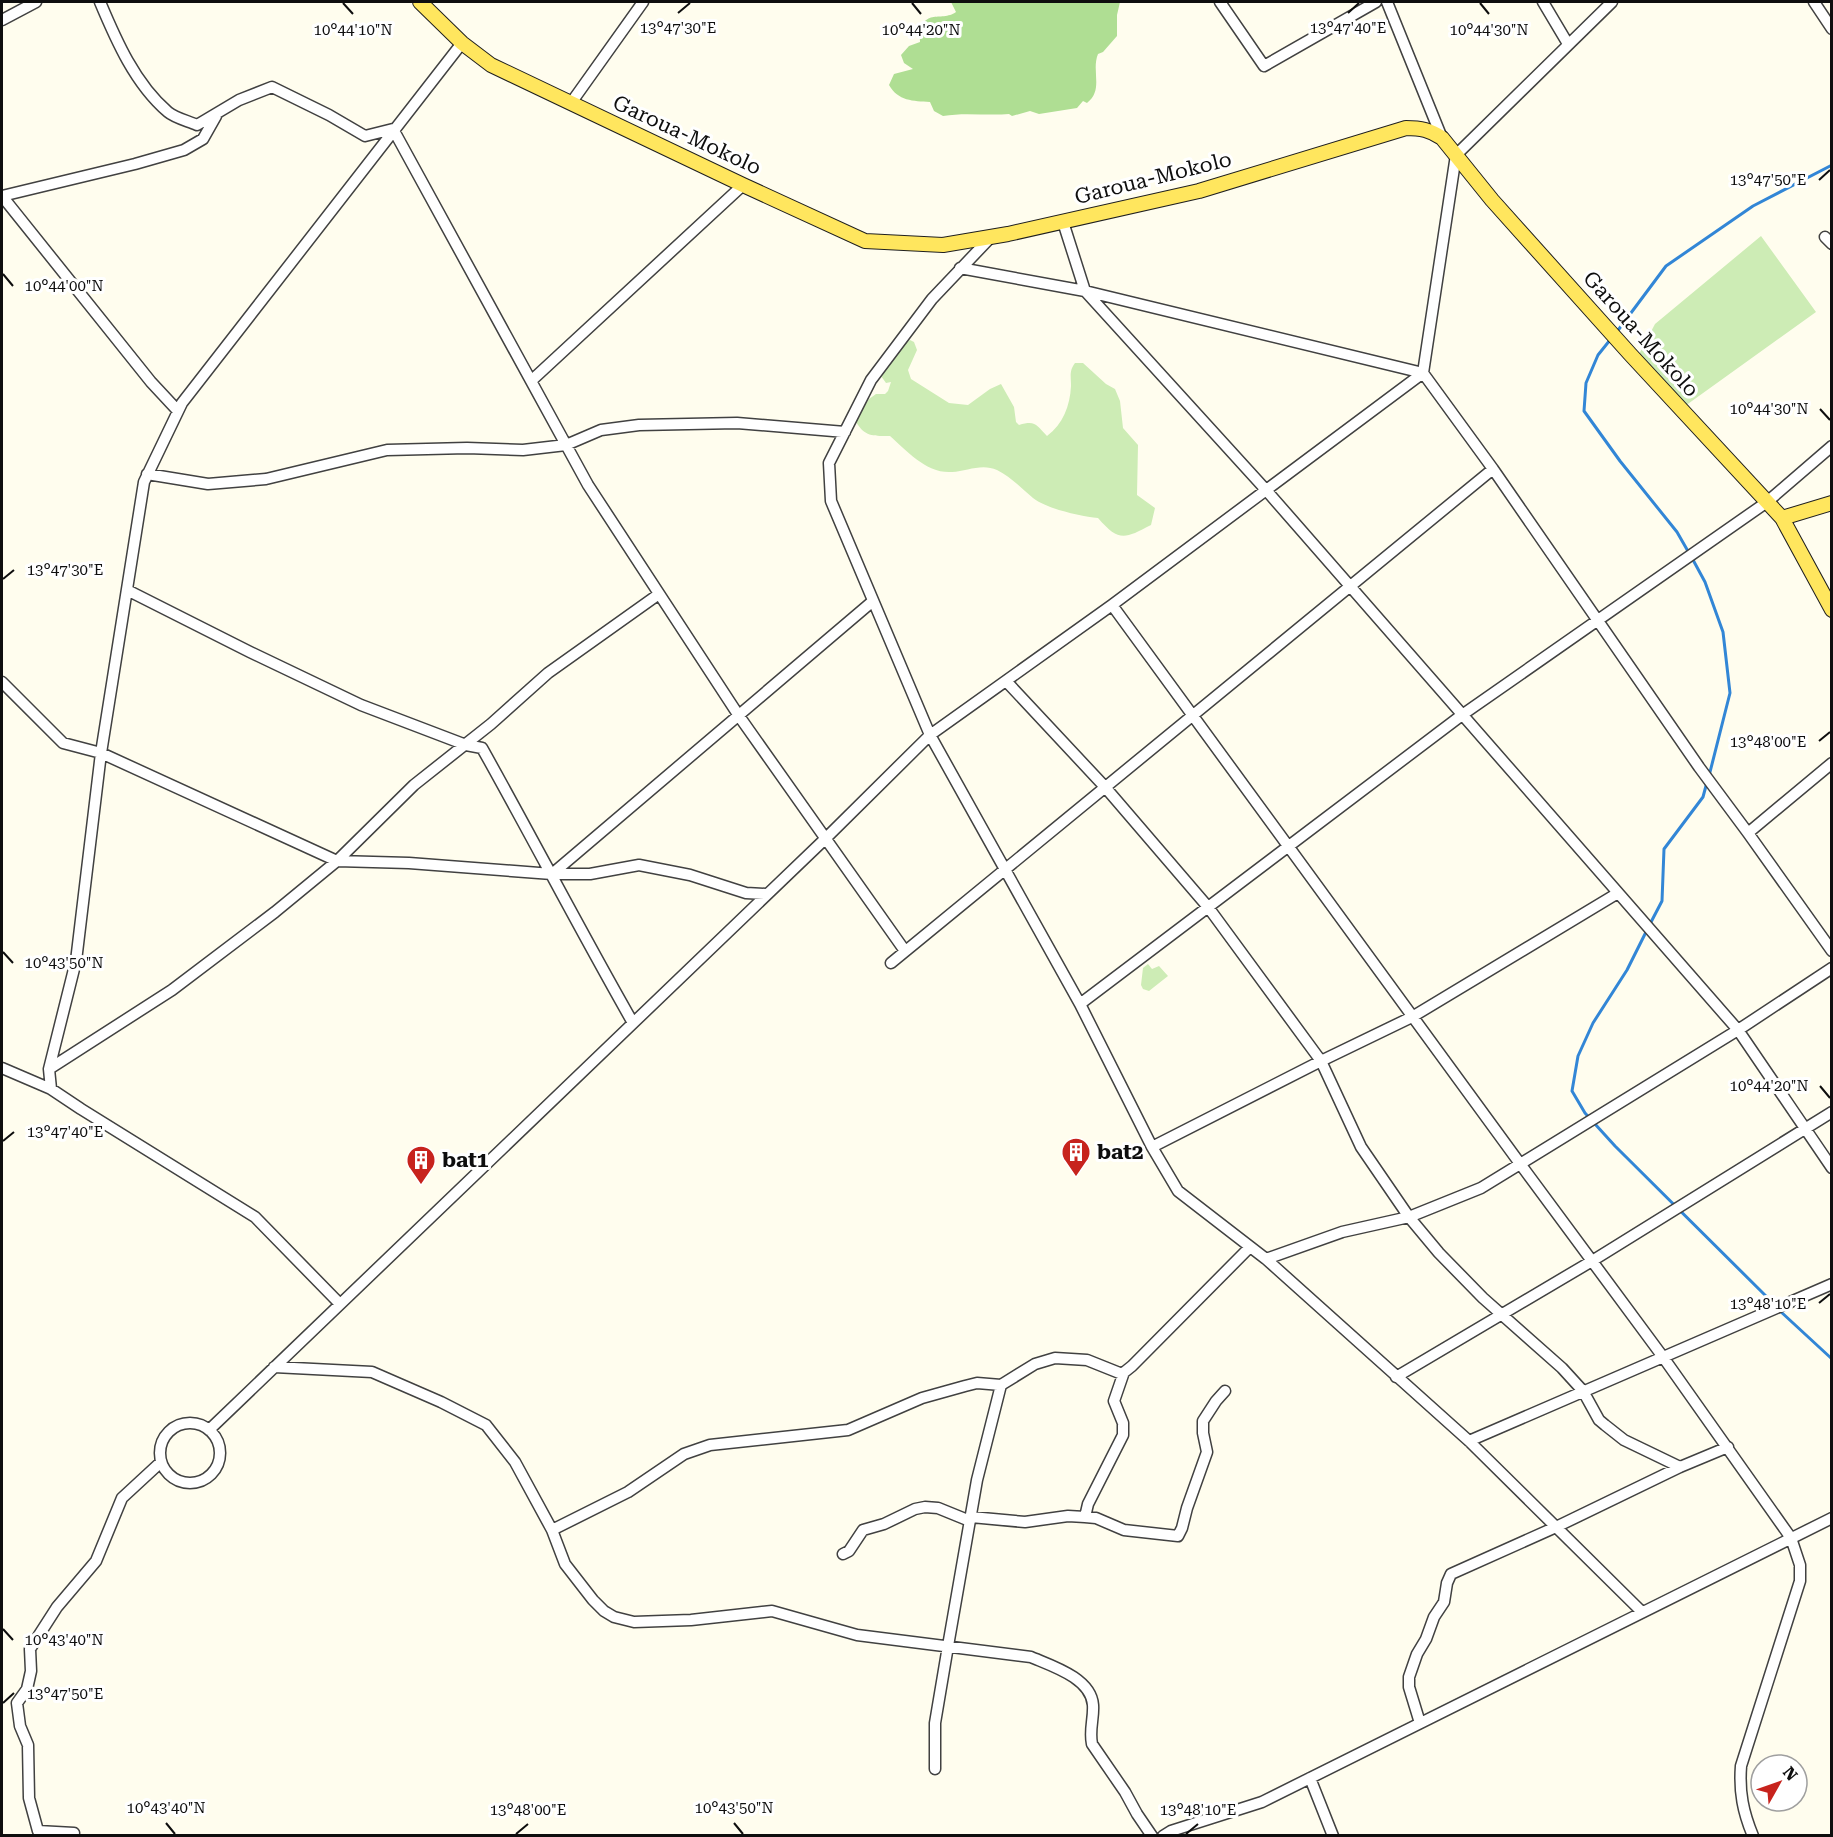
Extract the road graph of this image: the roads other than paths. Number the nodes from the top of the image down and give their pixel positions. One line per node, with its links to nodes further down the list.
1 (36, 2): 11 (street)
2 (100, 2): 16 (street)
3 (420, 2): 13 (main road, Garoua-Mokolo)
4 (643, 2): 15 (street)
5 (1220, 2): 6 (street)
6 (1376, 2)
7 (1387, 2): 18 (street)
8 (1543, 2): 14 (street)
9 (1612, 2): 14 (street)
10 (1814, 2): 12 (street)
11 (2, 20)
12 (1832, 29)
13 (462, 43): 15 (main road, Garoua-Mokolo); 17 (street)
14 (1568, 44): 19 (street)
15 (571, 103): 20 (main road, Garoua-Mokolo)
16 (216, 116): 17 (street); 27 (street)
17 (393, 129): 26 (street); 27 (street)
18 (1442, 138): 19 (main road, Garoua-Mokolo); 21 (main road, Garoua-Mokolo)
19 (1456, 155): 25 (street); 34 (main road, Garoua-Mokolo)
20 (743, 185): 22 (main road, Garoua-Mokolo); 26 (street)
21 (1063, 222): 22 (main road, Garoua-Mokolo); 24 (street)
22 (990, 238): 23 (street)
23 (960, 268): 24 (street); 28 (street)
24 (1085, 291): 25 (street); 33 (street)
25 (1423, 373): 31 (street); 33 (street)
26 (531, 381): 29 (street)
27 (178, 411): 32 (street)
28 (845, 432): 29 (street); 40 (street)
29 (566, 445): 32 (street); 39 (street)
30 (1832, 446): 34 (street)
31 (1493, 469): 37 (street); 43 (street)
32 (147, 474): 38 (street)
33 (1266, 490): 37 (street); 41 (street)
34 (1767, 502): 36 (main road, Garoua-Mokolo); 43 (street)
35 (1832, 503): 36 (main road)
36 (1782, 518): 42 (main road, Garoua-Mokolo)
37 (1349, 587): 46 (street); 47 (street)
38 (127, 590): 50 (street); 51 (street)
39 (659, 594): 48 (street); 50 (street)
40 (873, 601): 48 (street); 49 (street)
41 (1112, 605): 44 (street); 46 (street)
42 (1832, 610)
43 (1597, 620): 47 (street); 54 (street)
44 (1006, 681): 49 (street); 53 (street)
45 (2, 682): 51 (street)
46 (1192, 715): 53 (street); 56 (street)
47 (1462, 715): 56 (street); 60 (street)
48 (739, 716): 55 (street); 59 (street)
49 (930, 735): 55 (street); 58 (street)
50 (466, 745): 57 (street); 59 (street)
51 (101, 753): 57 (street); 73 (street)
52 (1832, 763): 54 (street)
53 (1105, 787): 58 (street); 62 (street)
54 (1748, 833): 64 (street)
55 (825, 839): 61 (street); 63 (street)
56 (1288, 846): 62 (street); 68 (street)
57 (337, 861): 59 (street); 73 (street)
58 (1004, 870): 63 (street); 67 (street)
59 (552, 874): 61 (street); 69 (street)
60 (1618, 893): 68 (street); 70 (street)
61 (766, 894): 69 (street)
62 (1208, 907): 67 (street); 71 (street)
63 (905, 951): 65 (street)
64 (1832, 951)
65 (891, 963)
66 (1832, 968): 70 (street)
67 (1080, 1005): 77 (street)
68 (1412, 1017): 71 (street); 78 (street)
69 (633, 1023): 85 (street)
70 (1738, 1030): 76 (street); 78 (street)
71 (1321, 1061): 77 (street); 80 (street)
72 (2, 1068): 74 (street)
73 (50, 1069): 74 (street)
74 (51, 1089): 85 (street)
75 (1832, 1112): 76 (street)
76 (1805, 1128): 79 (street); 83 (street)
77 (1152, 1147): 81 (street)
78 (1521, 1166): 80 (street); 83 (street)
79 (1832, 1168)
80 (1409, 1217): 82 (street); 86 (street)
81 (1250, 1247): 82 (street); 89 (street)
82 (1266, 1259): 90 (street)
83 (1592, 1261): 86 (street); 87 (street)
84 (1832, 1284): 87 (street)
85 (340, 1304): 88 (street)
86 (1503, 1314): 90 (street); 93 (street)
87 (1663, 1357): 93 (street); 96 (street)
88 (274, 1367): 94 (street); 103 (street)
89 (1124, 1372): 91 (street); 99 (street)
90 (1396, 1377): 95 (street)
91 (1000, 1385): 101 (street); 103 (street)
92 (1225, 1391): 99 (street)
93 (1583, 1391): 95 (street); 98 (street)
94 (209, 1430): 97 (street); 97 (street)
95 (1468, 1441): 102 (street)
96 (1728, 1447): 98 (street); 104 (street)
97 (161, 1462): 111 (street)
98 (1680, 1467): 102 (street)
99 (1085, 1517): 101 (street)
100 (1832, 1518): 104 (street)
101 (970, 1519): 105 (street); 107 (street)
102 (1556, 1527): 106 (street); 108 (street)
103 (552, 1530): 107 (street)
104 (1791, 1538): 106 (street); 115 (street)
105 (843, 1554)
106 (1642, 1612): 108 (street)
107 (948, 1646): 109 (street); 112 (street)
108 (1420, 1723): 110 (street)
109 (935, 1769)
110 (1310, 1778): 113 (street); 114 (street)
111 (74, 1833)
112 (1152, 1836)
113 (1163, 1836)
114 (1333, 1836)
115 (1754, 1836)

